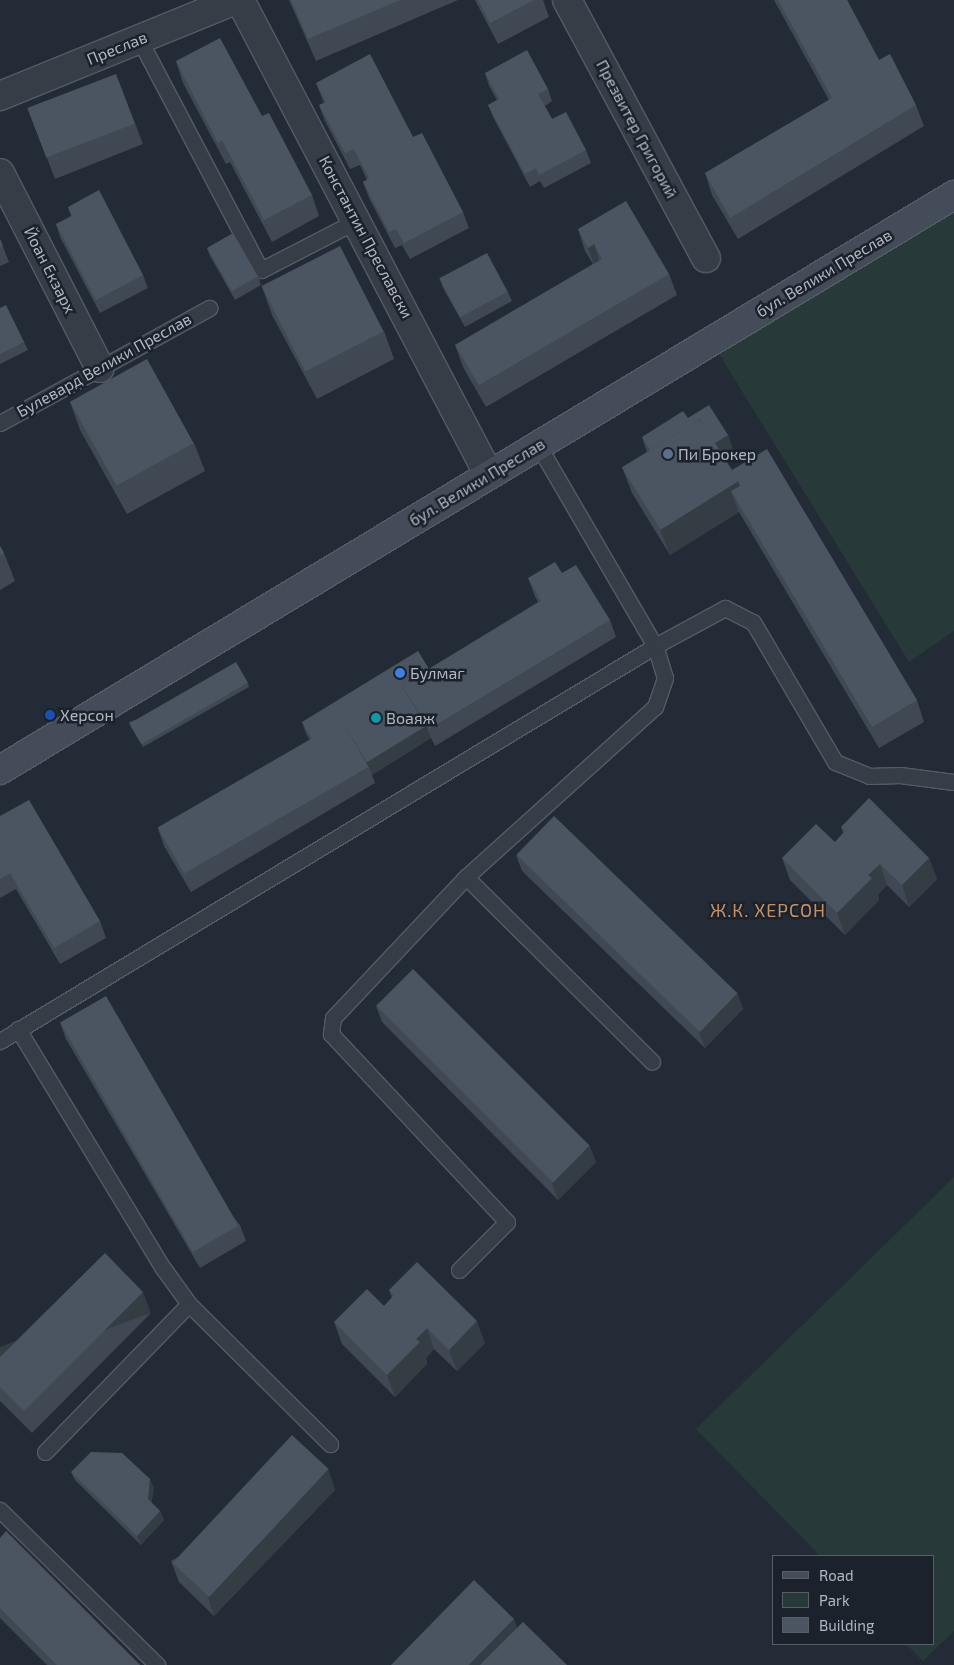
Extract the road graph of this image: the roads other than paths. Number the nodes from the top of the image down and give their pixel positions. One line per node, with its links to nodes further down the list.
1 (235, 0): 4 (street, Преслав)
2 (240, 0): 8 (street, Константин Преславски)
3 (567, 0): 9 (street, Презвитер Григорий)
4 (139, 39): 5 (street, Преслав); 8 (lane)
5 (0, 96)
6 (0, 173): 11 (street, Йоан Екзарх)
7 (954, 195): 13 (main road, бул. Велики Преслав)
8 (358, 220): 14 (street, Константин Преславски)
9 (706, 258)
10 (209, 308): 11 (lane, Булевард Велики Преслав)
11 (100, 368): 12 (lane, Булевард Велики Преслав)
12 (0, 423)
13 (538, 445): 14 (main road, бул. Велики Преслав); 15 (lane)
14 (489, 475): 16 (main road, бул. Велики Преслав)
15 (655, 646): 17 (lane); 18 (lane); 19 (lane)
16 (0, 770)
17 (954, 782)
18 (466, 877): 21 (lane); 22 (lane)
19 (18, 1029): 20 (lane); 23 (lane)
20 (0, 1041)
21 (652, 1062)
22 (459, 1270)
23 (189, 1304): 24 (lane); 25 (lane)
24 (330, 1444)
25 (45, 1452)
26 (0, 1510): 27 (lane)
27 (157, 1665)

